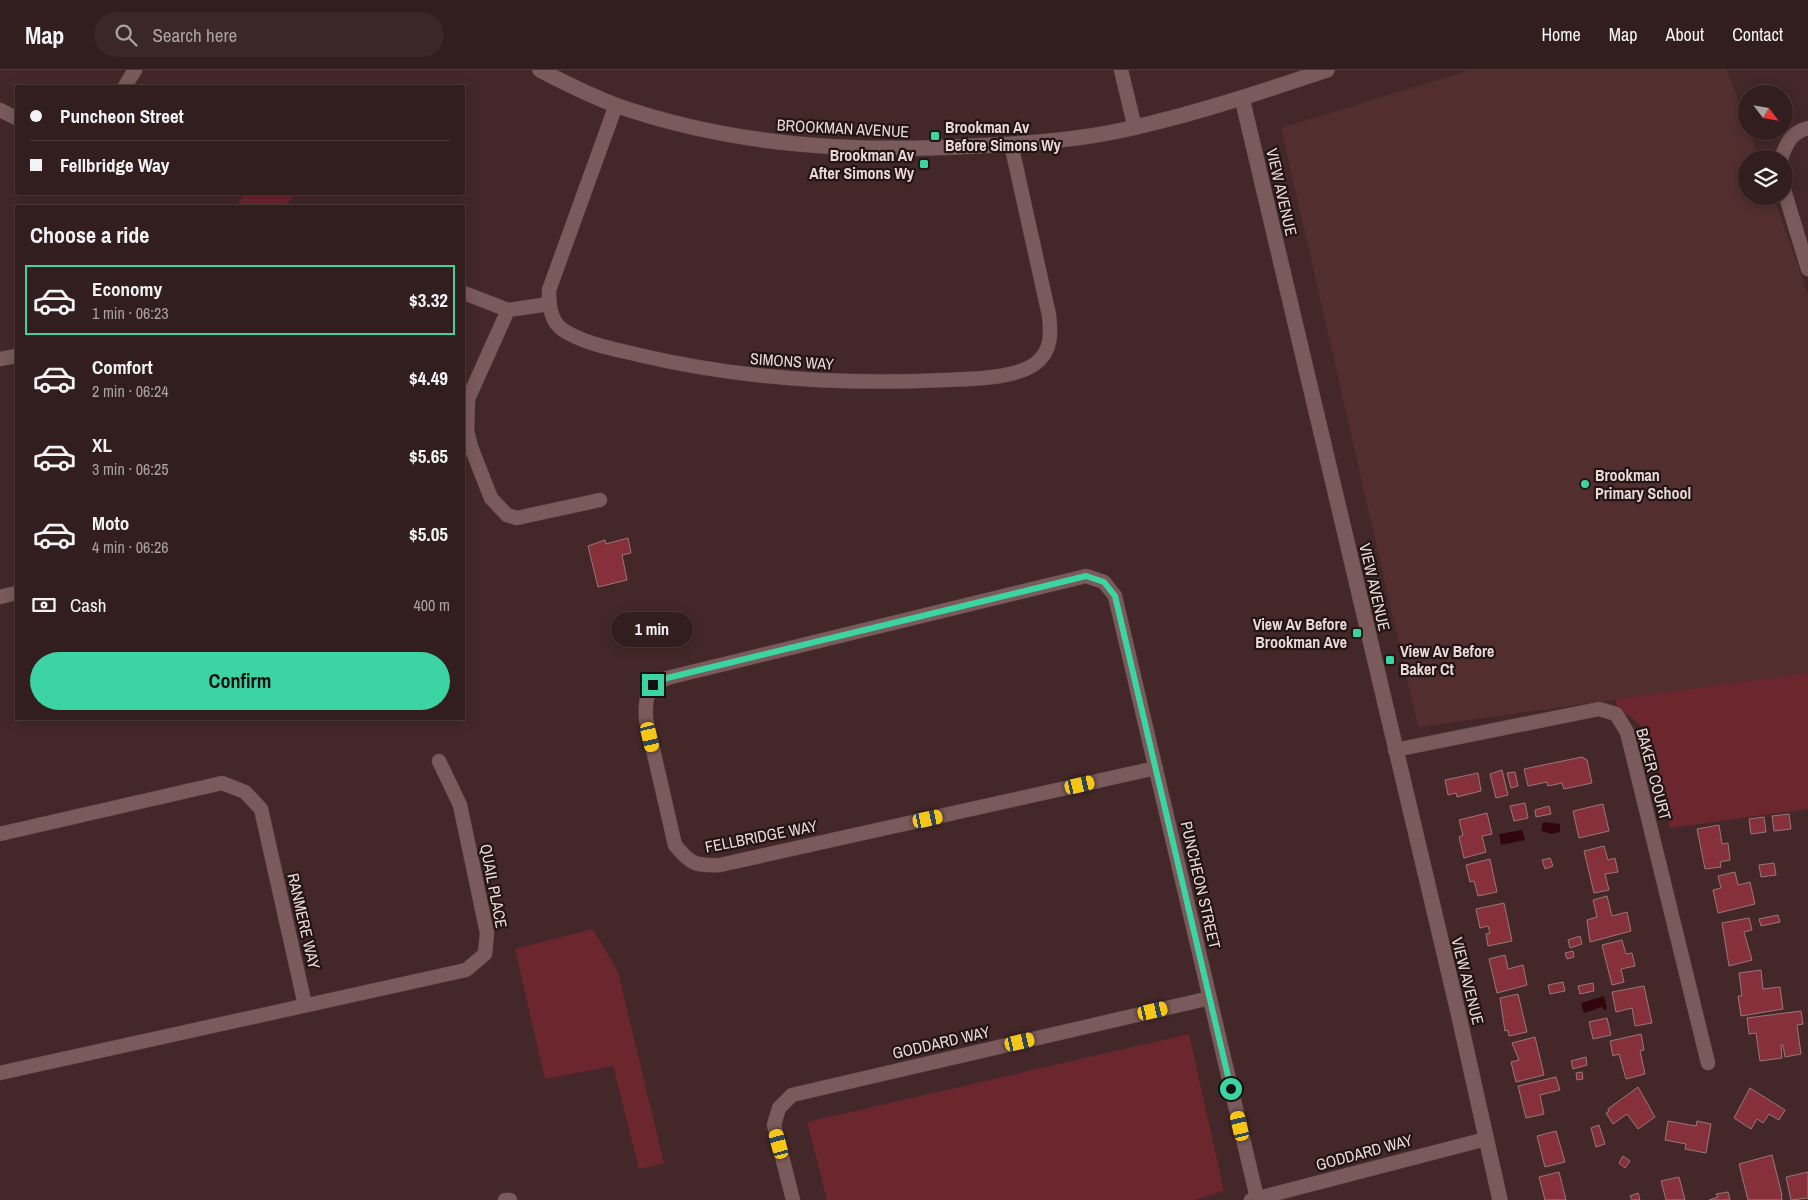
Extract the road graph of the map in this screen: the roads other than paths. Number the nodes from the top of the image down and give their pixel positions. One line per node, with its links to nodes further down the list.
1 (136, 70): 5 (street)
2 (540, 70): 7 (street, BROOKMAN AVENUE)
3 (1121, 70): 10 (street)
4 (1327, 70): 6 (street, BROOKMAN AVENUE)
5 (126, 85)
6 (1242, 98): 10 (street, BROOKMAN AVENUE); 25 (street, VIEW AVENUE)
7 (616, 105): 12 (street, BROOKMAN AVENUE); 17 (street)
8 (0, 110): 9 (street)
9 (15, 118)
10 (1134, 128): 12 (street, BROOKMAN AVENUE)
11 (1808, 128): 13 (street)
12 (1010, 144): 17 (street, SIMONS WAY)
13 (1784, 150)
14 (1789, 205): 15 (street)
15 (1808, 269)
16 (465, 293): 18 (street)
17 (549, 304): 18 (street)
18 (508, 310): 21 (street)
19 (15, 356): 20 (street)
20 (0, 360)
21 (600, 500)
22 (1104, 582): 27 (street, PUNCHEON STREET); 27 (street, FELLBRIDGE WAY)
23 (15, 593): 24 (street)
24 (0, 597)
25 (1395, 750): 31 (street, BAKER COURT); 33 (street, VIEW AVENUE)
26 (438, 761): 30 (street, QUAIL PLACE)
27 (1156, 768): 29 (street, PUNCHEON STREET)
28 (0, 834): 30 (street, RANMERE WAY)
29 (1210, 998): 34 (street, PUNCHEON STREET); 37 (street, GODDARD WAY)
30 (305, 1006): 32 (street)
31 (1708, 1063)
32 (0, 1073)
33 (1486, 1139): 34 (street, GODDARD WAY); 38 (street, VIEW AVENUE)
34 (1254, 1199)
35 (504, 1200): 36 (street)
36 (510, 1200)
37 (793, 1200)
38 (1500, 1200)

